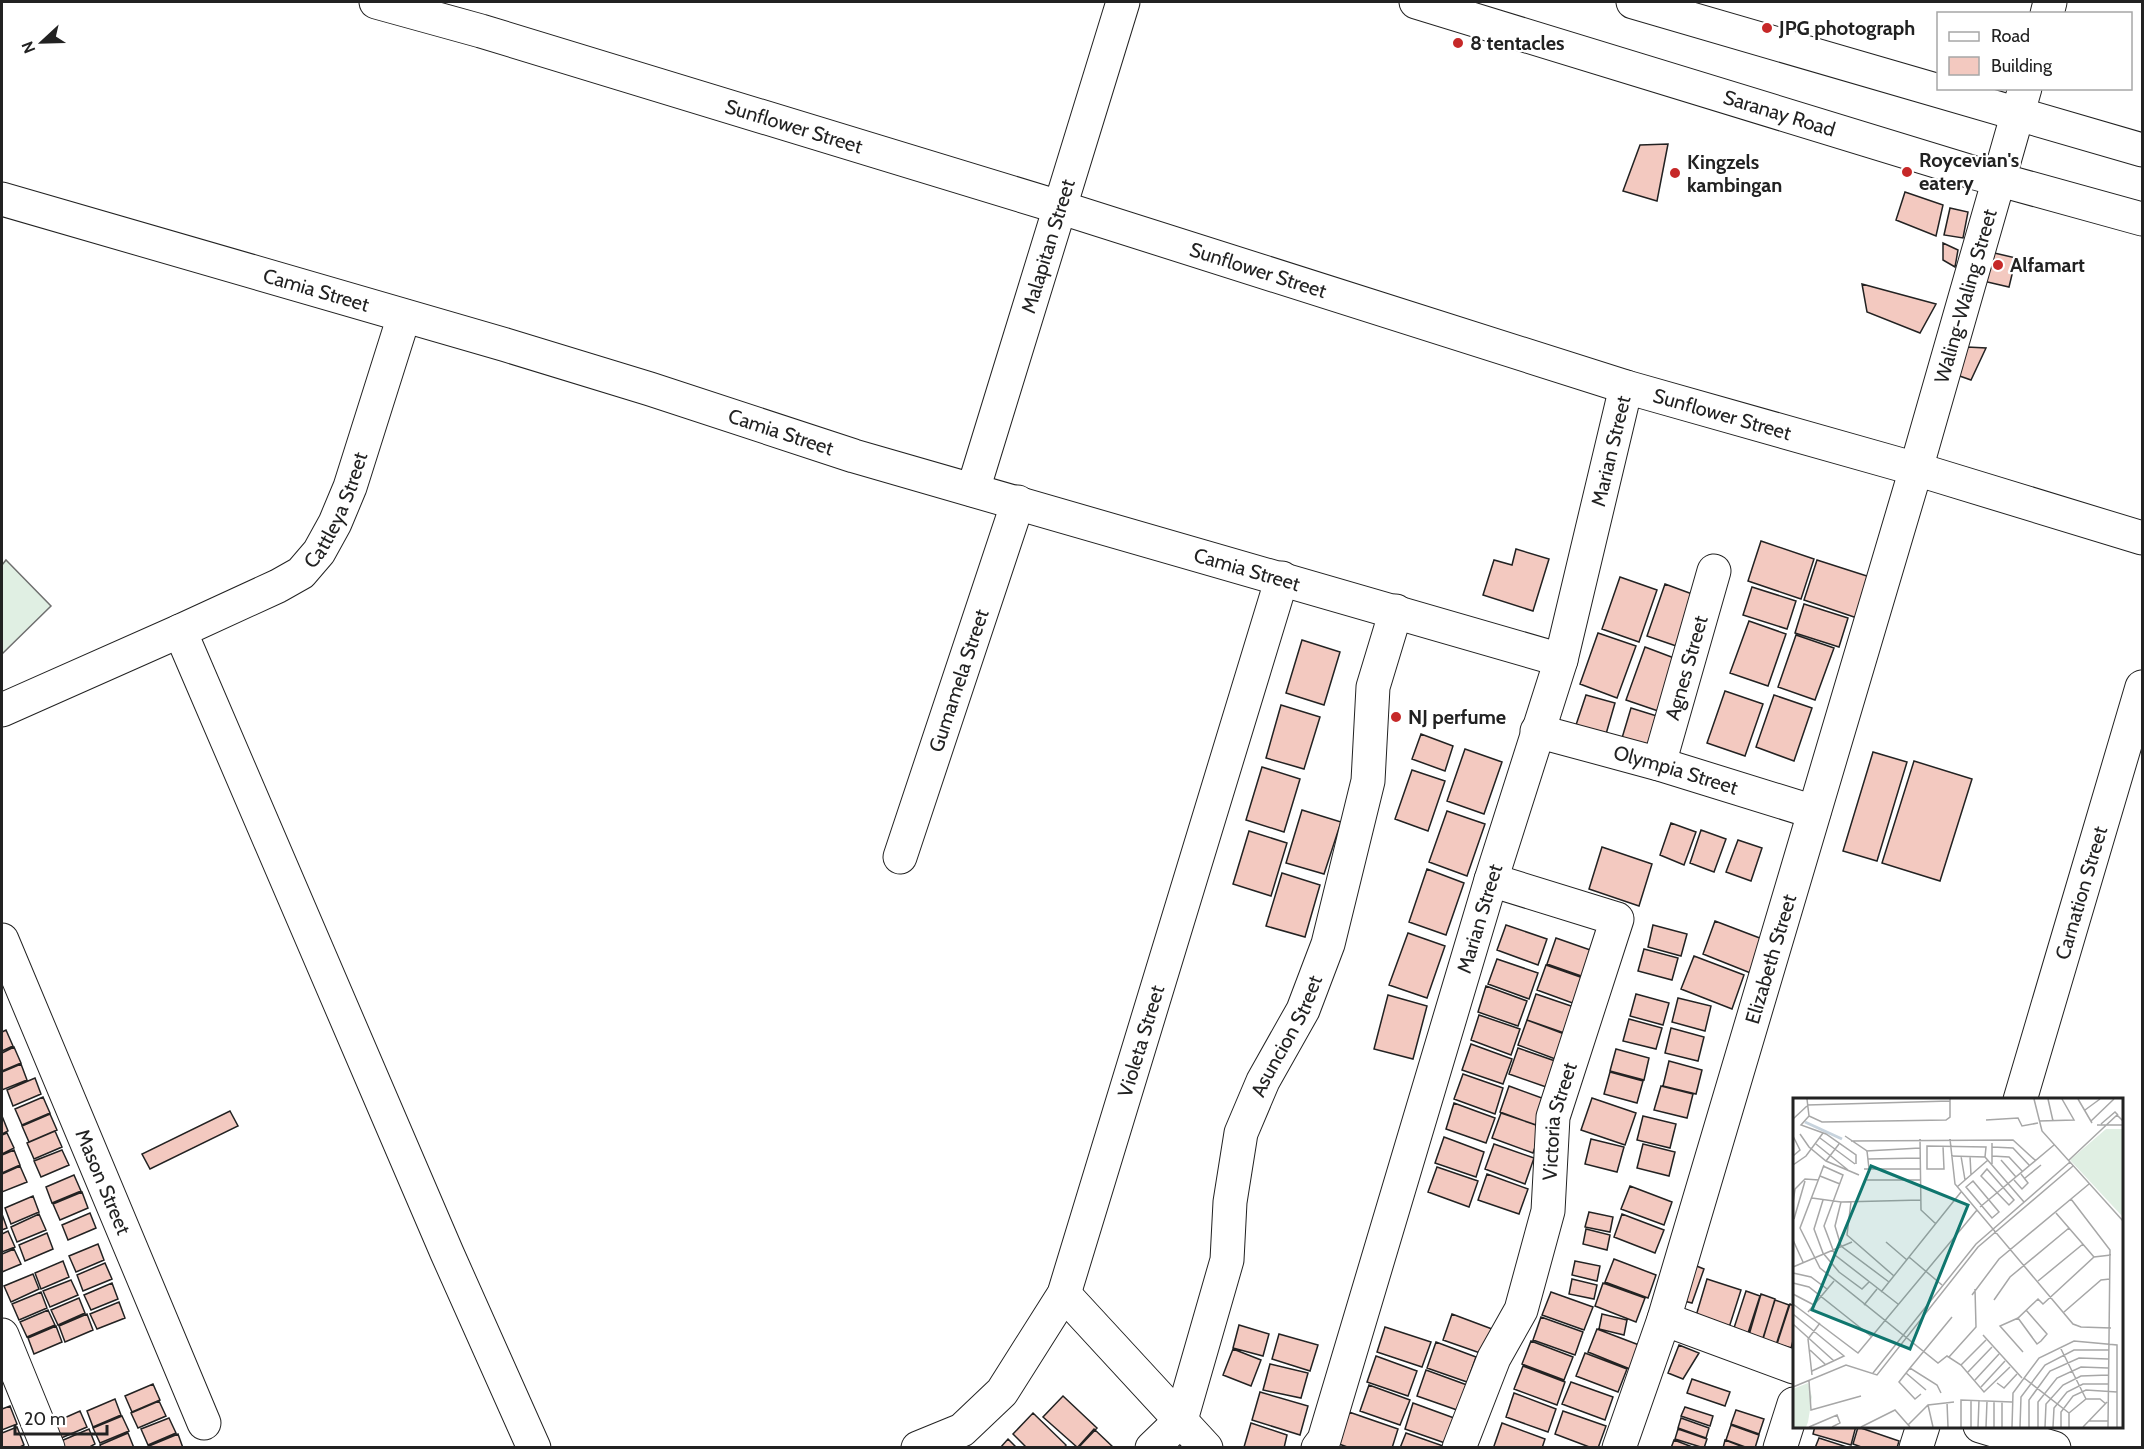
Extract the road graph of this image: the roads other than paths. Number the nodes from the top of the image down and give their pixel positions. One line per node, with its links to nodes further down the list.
1 (376, 2): 11 (street, Sunflower Street)
2 (1123, 2): 11 (street, Malapitan Street)
3 (1416, 2): 9 (street, Saranay Road)
4 (1633, 2): 5 (street)
5 (1937, 80)
6 (1978, 90): 7 (street)
7 (2021, 101): 8 (street); 9 (street, Waling-Waling Street)
8 (2142, 150)
9 (1999, 179): 12 (street, Saranay Road); 15 (street, Waling-Waling Street)
10 (2, 199): 13 (street, Camia Street)
11 (1059, 207): 14 (street, Sunflower Street); 16 (street, Malapitan Street)
12 (2142, 219)
13 (404, 316): 16 (street, Camia Street); 22 (street, Cattleya Street)
14 (1626, 387): 15 (street, Sunflower Street); 23 (street, Marian Street)
15 (1916, 469): 18 (street, Sunflower Street); 28 (street, Elizabeth Street)
16 (973, 490): 17 (street, Camia Street)
17 (1018, 502): 20 (street, Camia Street); 29 (street, Gumamela Street)
18 (2142, 538)
19 (1714, 571): 27 (street, Agnes Street)
20 (1282, 578): 21 (street, Camia Street); 33 (street, Violeta Street)
21 (1396, 611): 23 (street, Camia Street); 38 (street, Asuncion Street)
22 (180, 632): 25 (street, Cattleya Street); 43 (street)
23 (1561, 660): 26 (street, Marian Street)
24 (2142, 687): 32 (street, Carnation Street)
25 (2, 710)
26 (1537, 730): 27 (street, Olympia Street); 30 (street, Marian Street)
27 (1659, 764): 28 (street, Olympia Street)
28 (1814, 812): 34 (street, Elizabeth Street)
29 (900, 857)
30 (1491, 880): 47 (street, Marian Street); 48 (street, Victoria Street)
31 (2, 940): 39 (street, Mason Street)
32 (2021, 1098)
33 (1064, 1294): 38 (street); 44 (street, Violeta Street)
34 (1664, 1319): 36 (street); 49 (street, Elizabeth Street)
35 (2, 1335): 42 (street)
36 (1793, 1367)
37 (1793, 1407): 50 (street)
38 (1181, 1420): 45 (street, Asuncion Street); 46 (street)
39 (204, 1424)
40 (1922, 1428): 51 (street)
41 (1987, 1428): 52 (street)
42 (48, 1448)
43 (534, 1448)
44 (918, 1448)
45 (1152, 1448)
46 (1206, 1448)
47 (1318, 1448)
48 (1460, 1448)
49 (1619, 1448)
50 (1780, 1448)
51 (1916, 1448)
52 (2054, 1448)

